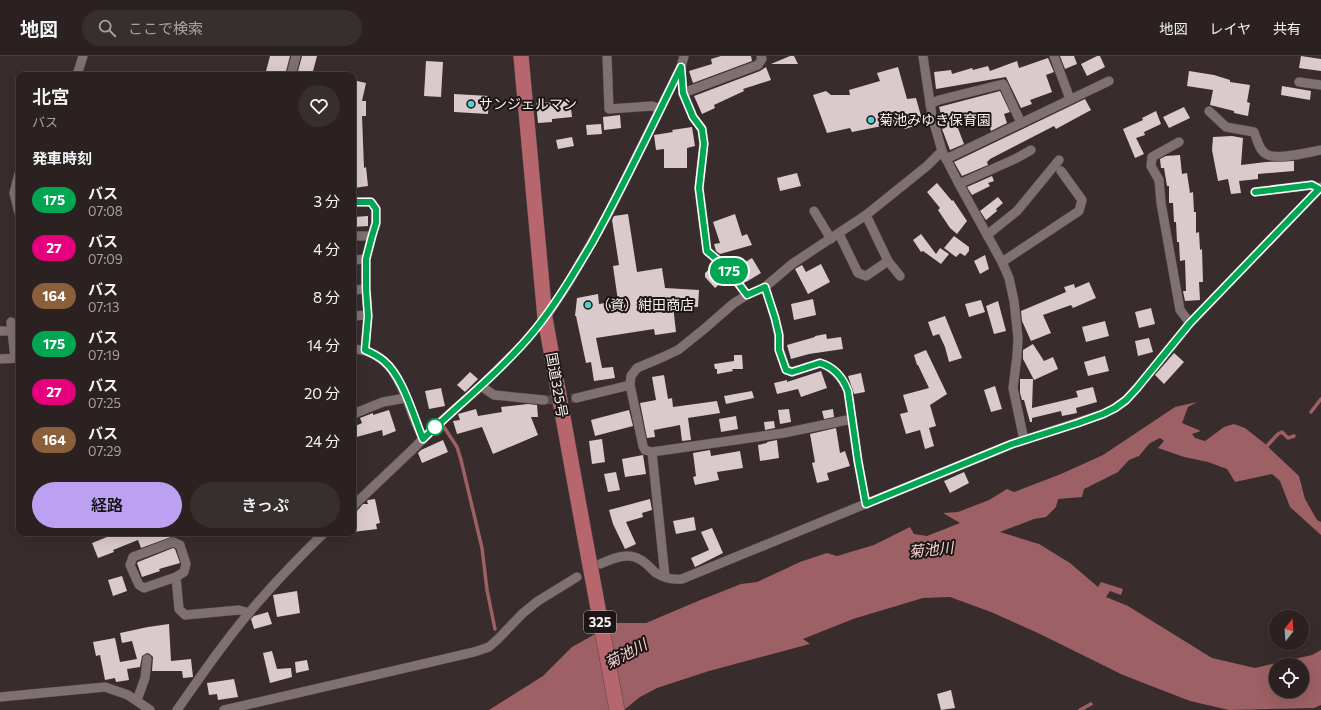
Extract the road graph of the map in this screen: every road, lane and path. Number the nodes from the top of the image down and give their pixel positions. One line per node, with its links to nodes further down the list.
1 (83, 56): 10 (street)
2 (296, 56): 11 (street)
3 (521, 56): 50 (highway, 国道325号 / 325)
4 (607, 56): 18 (street)
5 (684, 56): 9 (street)
6 (761, 56): 15 (street)
7 (923, 56): 17 (street)
8 (1054, 56): 16 (street)
9 (681, 67): 15 (street); 18 (street)
10 (78, 72)
11 (292, 72)
12 (1109, 81): 16 (street)
13 (1299, 82): 14 (street)
14 (1321, 85)
15 (683, 93): 47 (street)
16 (1070, 99): 20 (street)
17 (930, 104): 20 (street); 24 (street)
18 (660, 109): 50 (street)
19 (1209, 111): 23 (street)
20 (1020, 123): 24 (street)
21 (1180, 142): 51 (street)
22 (1031, 150): 27 (street)
23 (1321, 150)
24 (944, 155): 27 (street); 34 (street)
25 (1059, 160): 35 (street)
26 (1062, 170): 42 (street)
27 (959, 184): 35 (street)
28 (16, 186): 31 (street)
29 (1320, 188): 30 (street); 51 (street)
30 (1255, 192)
31 (16, 202)
32 (356, 202): 37 (street)
33 (814, 211): 38 (street)
34 (866, 215): 38 (street); 41 (street)
35 (987, 235): 42 (street)
36 (356, 236): 37 (street)
37 (372, 236): 39 (street)
38 (835, 236): 41 (street); 44 (street)
39 (366, 259): 40 (street); 45 (street)
40 (356, 260)
41 (888, 261): 43 (street)
42 (1002, 262): 66 (street)
43 (900, 276)
44 (765, 287): 47 (street); 64 (street)
45 (366, 289): 46 (street); 49 (street)
46 (356, 290)
47 (747, 295): 58 (street)
48 (356, 316): 49 (street)
49 (368, 316): 54 (street)
50 (545, 318): 59 (street); 82 (highway, 国道325号 / 325, bridge)
51 (1190, 323): 66 (street)
52 (0, 331): 55 (street)
53 (356, 349): 54 (street)
54 (365, 350): 60 (street)
55 (16, 352)
56 (16, 358): 57 (street)
57 (0, 359)
58 (630, 385): 61 (street); 67 (street)
59 (481, 386): 62 (street); 65 (street)
60 (406, 398): 63 (street); 65 (street)
61 (576, 398)
62 (544, 400)
63 (356, 413)
64 (852, 419): 67 (street); 69 (street)
65 (423, 439): 68 (street)
66 (1024, 440): 69 (street)
67 (652, 452): 74 (street)
68 (356, 503)
69 (866, 504): 74 (street)
70 (321, 536): 75 (street)
71 (600, 564): 74 (street)
72 (176, 577): 72 (street); 75 (street)
73 (577, 577): 81 (street)
74 (665, 577)
75 (249, 613): 80 (street)
76 (148, 659): 78 (street)
77 (0, 697): 78 (street)
78 (137, 700): 79 (street)
79 (150, 710)
80 (177, 710)
81 (224, 710)
82 (617, 710)

